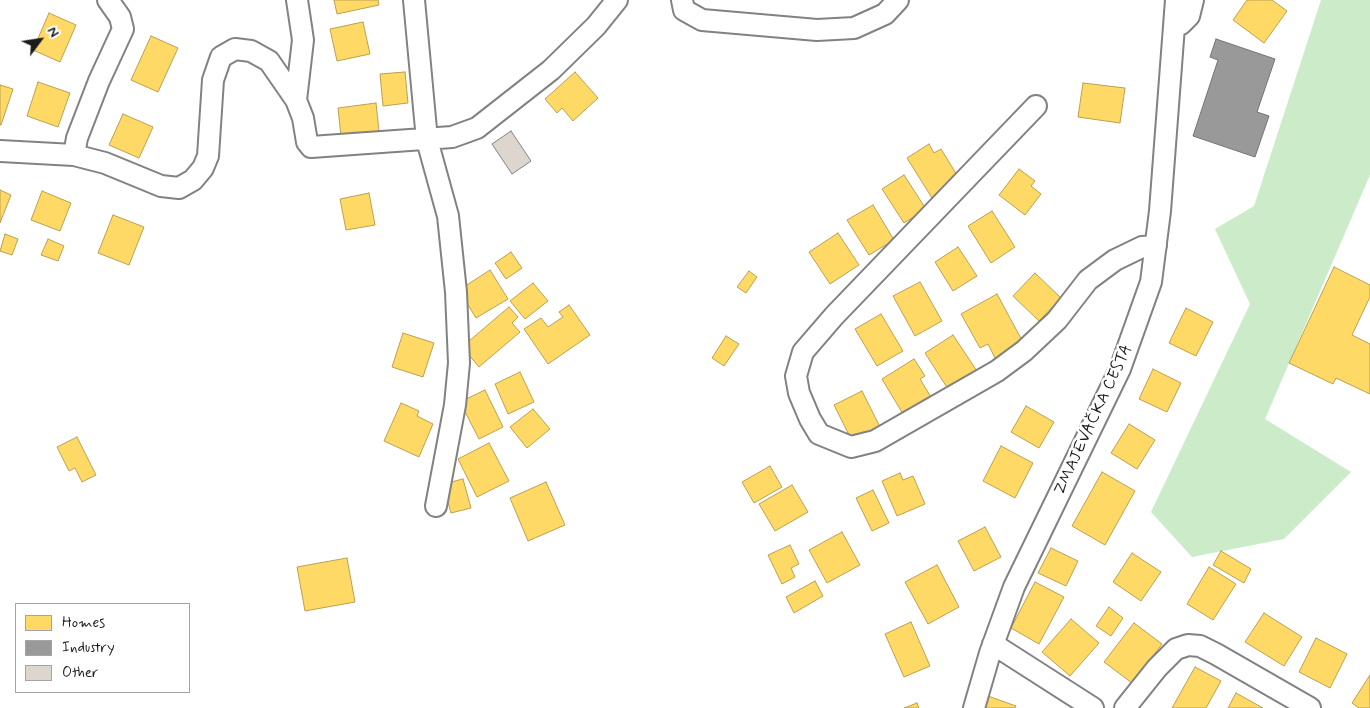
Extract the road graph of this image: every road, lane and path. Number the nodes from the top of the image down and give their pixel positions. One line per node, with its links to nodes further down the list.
1 (108, 0): 14 (street)
2 (297, 0): 10 (street)
3 (414, 0): 12 (street)
4 (617, 0): 12 (street)
5 (682, 0): 6 (street)
6 (898, 0)
7 (1176, 0): 9 (street, ZMAJEVAČKA CESTA)
8 (1193, 0): 9 (street)
9 (1174, 26): 15 (street, ZMAJEVAČKA CESTA)
10 (296, 100): 12 (street); 14 (street)
11 (1036, 106): 15 (street)
12 (427, 140): 16 (street)
13 (0, 151): 14 (street)
14 (74, 155)
15 (1156, 246): 17 (street, ZMAJEVAČKA CESTA)
16 (436, 506)
17 (993, 644): 18 (street, ZMAJEVAČKA CESTA); 19 (street)
18 (974, 708)
19 (1093, 708)
20 (1125, 708): 21 (street)
21 (1310, 708)

